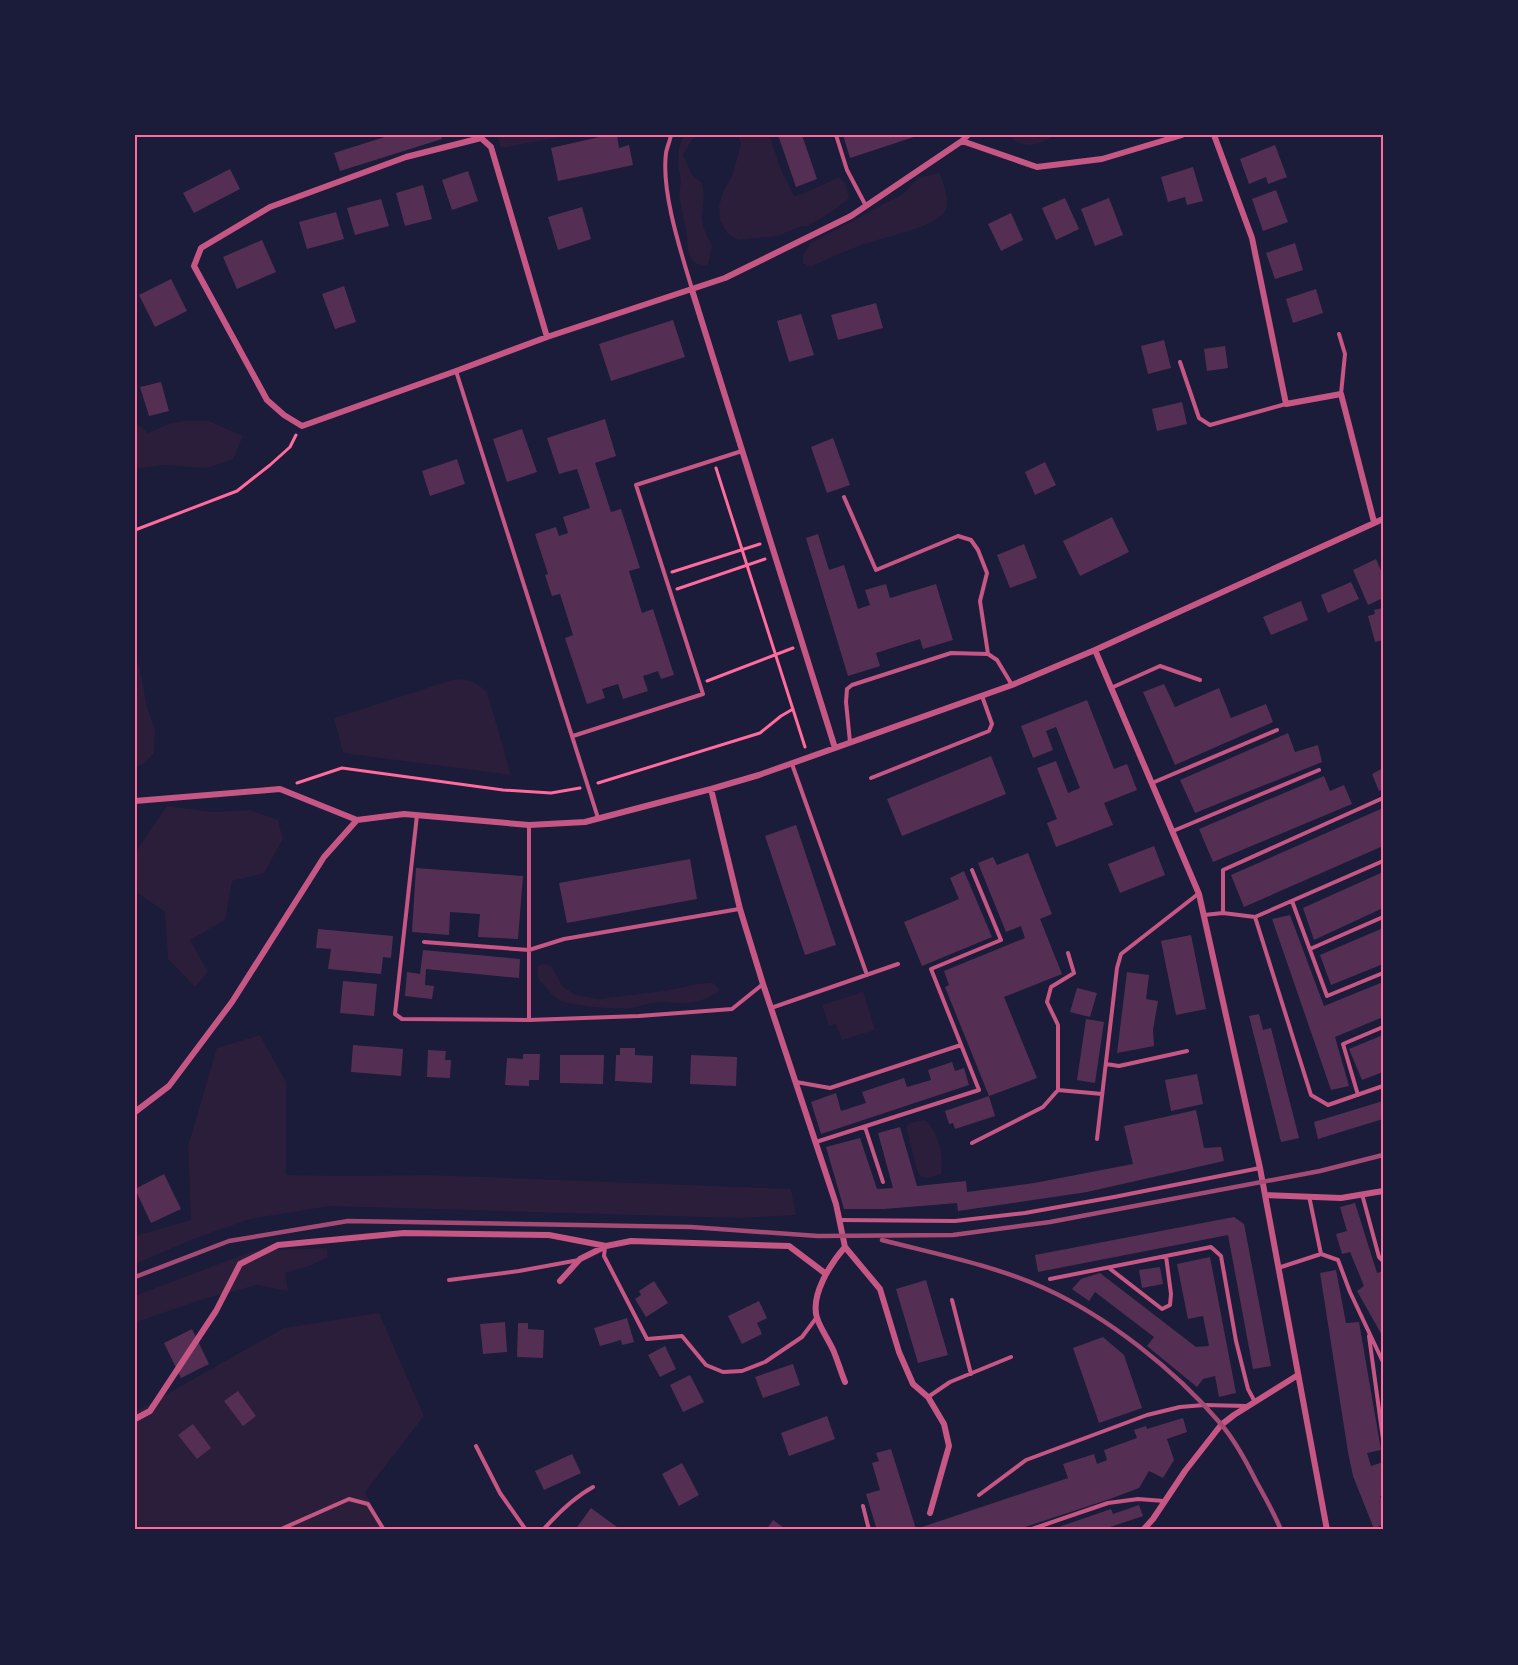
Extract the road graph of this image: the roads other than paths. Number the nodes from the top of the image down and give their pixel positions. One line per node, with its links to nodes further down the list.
1 (671, 135): 9 (lane)
2 (836, 135): 8 (lane)
3 (968, 135): 7 (street)
4 (1182, 135): 7 (street)
5 (1214, 135): 15 (street)
6 (480, 136): 11 (street); 13 (street)
7 (962, 141): 8 (street)
8 (866, 206): 9 (street)
9 (692, 290): 11 (street); 16 (street)
10 (1339, 333): 14 (lane)
11 (547, 337): 13 (street)
12 (1180, 362): 15 (lane)
13 (456, 372): 27 (lane)
14 (1341, 394): 15 (street); 19 (street)
15 (1286, 404)
16 (742, 451): 27 (lane); 29 (street)
17 (844, 497): 21 (lane)
18 (1383, 519): 19 (street)
19 (1374, 522): 20 (street)
20 (1095, 650): 23 (street); 24 (street)
21 (988, 654): 23 (lane); 28 (lane)
22 (1200, 680): 24 (lane)
23 (1012, 685): 25 (street)
24 (1111, 688): 33 (street)
25 (982, 696): 28 (street); 32 (lane)
26 (1277, 730): 33 (lane)
27 (573, 736): 38 (lane)
28 (850, 742): 29 (street)
29 (835, 748): 30 (street)
30 (792, 763): 34 (street); 57 (lane)
31 (1319, 771): 41 (lane)
32 (871, 778)
33 (1152, 783): 41 (street)
34 (711, 789): 38 (street); 46 (street)
35 (1383, 798): 47 (lane)
36 (135, 801): 39 (street)
37 (417, 815): 39 (street); 40 (street); 60 (lane)
38 (598, 818): 40 (street)
39 (357, 820): 70 (street)
40 (529, 825): 53 (lane)
41 (1172, 832): 44 (street)
42 (1383, 861): 45 (lane)
43 (972, 870): 62 (lane)
44 (1199, 894): 48 (street); 64 (lane)
45 (1292, 901): 49 (lane); 52 (lane)
46 (740, 909): 53 (lane); 58 (street)
47 (1223, 913): 48 (lane); 49 (lane)
48 (1204, 915): 75 (street)
49 (1256, 916): 69 (lane)
50 (1383, 917): 52 (lane)
51 (424, 942): 53 (lane)
52 (1310, 949): 56 (lane)
53 (529, 950): 60 (lane)
54 (1068, 953): 67 (lane)
55 (898, 964): 57 (lane)
56 (1383, 973)
57 (867, 975): 59 (lane)
58 (763, 984): 59 (street); 60 (lane)
59 (771, 1008): 65 (street)
60 (529, 1020)
61 (1383, 1027): 69 (lane)
62 (961, 1045): 65 (lane); 71 (lane)
63 (1187, 1051): 64 (lane)
64 (1106, 1064): 68 (lane)
65 (796, 1082): 73 (street)
66 (1383, 1086): 69 (lane)
67 (1058, 1090): 68 (lane); 74 (lane)
68 (1102, 1094): 72 (lane)
69 (1358, 1095)
70 (135, 1112)
71 (865, 1126): 73 (lane); 76 (lane)
72 (1097, 1139)
73 (815, 1143): 81 (street)
74 (972, 1143)
75 (1260, 1168): 79 (street); 81 (lane)
76 (883, 1182)
77 (1383, 1191): 78 (street)
78 (1362, 1194): 80 (street); 87 (lane)
79 (1265, 1195): 80 (street); 89 (street)
80 (1309, 1196): 84 (lane)
81 (840, 1220): 83 (street)
82 (606, 1246): 86 (street); 90 (street); 95 (lane); 104 (street)
83 (846, 1247): 90 (street); 102 (street)
84 (1321, 1254): 89 (lane); 96 (lane)
85 (1166, 1256): 88 (lane); 88 (lane); 103 (lane)
86 (580, 1259): 92 (lane); 93 (street)
87 (1383, 1261)
88 (1108, 1268): 91 (lane)
89 (1278, 1268): 100 (street)
90 (826, 1274): 95 (street)
91 (1050, 1279)
92 (450, 1280)
93 (560, 1281)
94 (952, 1299): 99 (lane)
95 (817, 1317): 101 (street)
96 (1369, 1332): 98 (lane); 105 (lane)
97 (1011, 1357): 99 (lane)
98 (1383, 1362)
99 (971, 1374): 102 (lane)
100 (1298, 1375): 103 (street); 119 (street)
101 (845, 1382)
102 (928, 1397): 111 (street)
103 (1252, 1404): 108 (lane); 109 (street)
104 (135, 1419)
105 (1383, 1439)
106 (476, 1446): 114 (lane)
107 (592, 1487): 115 (lane)
108 (979, 1495)
109 (1165, 1501): 117 (lane); 118 (street)
110 (862, 1506): 116 (lane)
111 (930, 1513)
112 (279, 1530): 113 (lane)
113 (384, 1530)
114 (526, 1530)
115 (543, 1530)
116 (869, 1530)
117 (1029, 1530)
118 (1143, 1530)
119 (1327, 1530)

